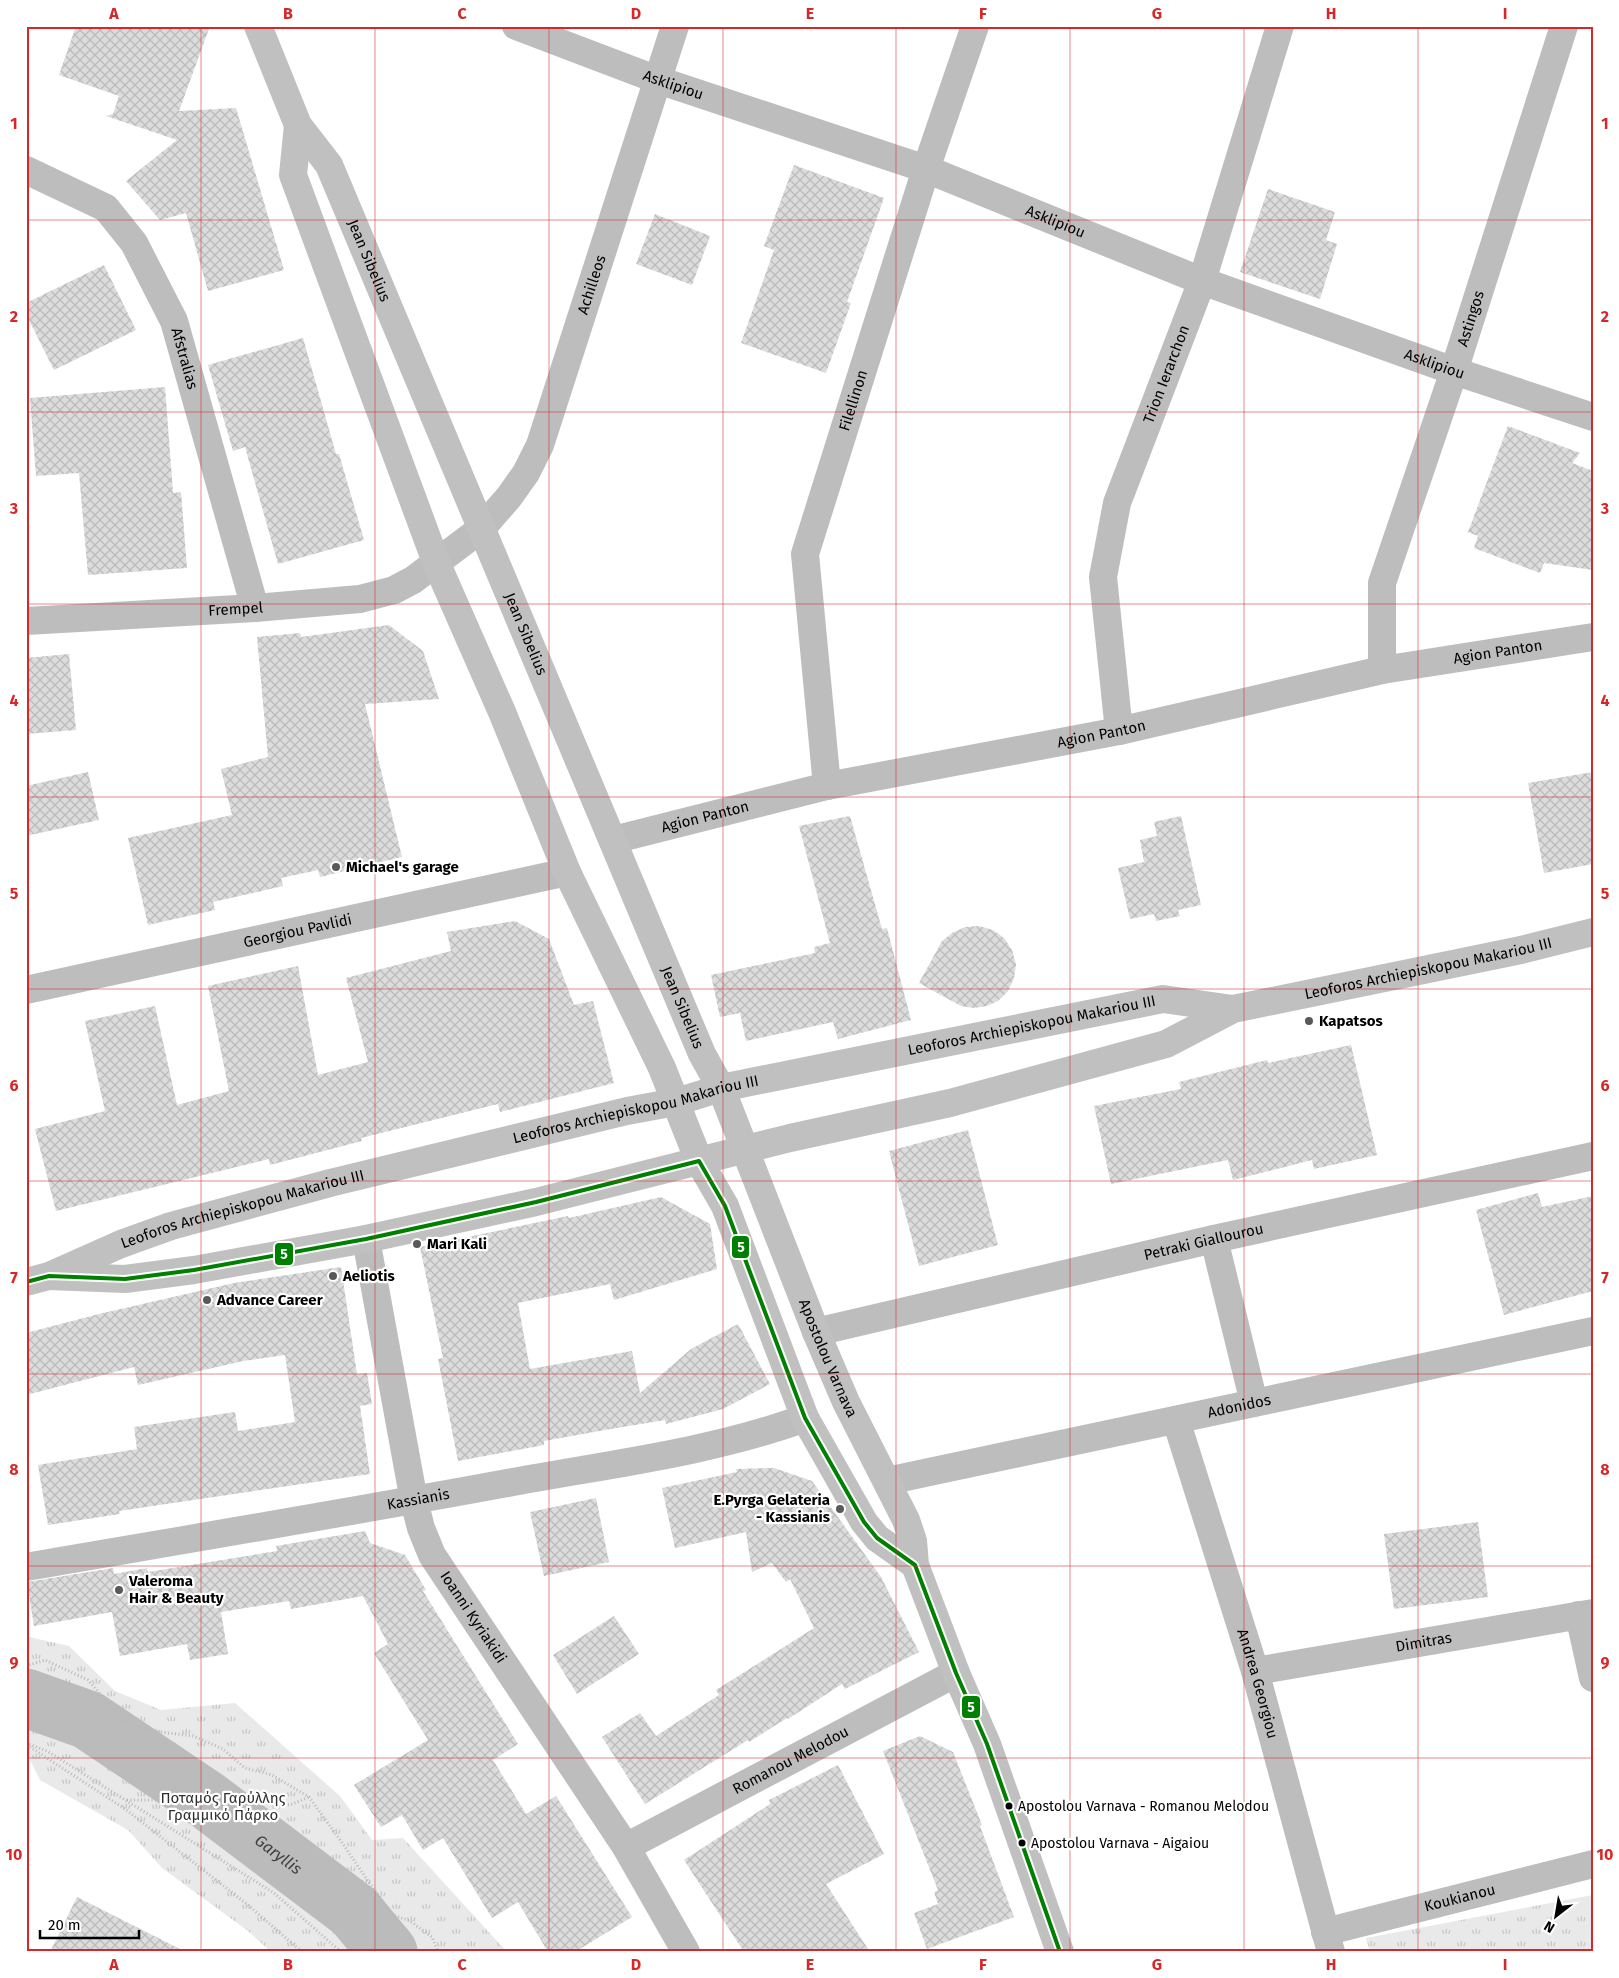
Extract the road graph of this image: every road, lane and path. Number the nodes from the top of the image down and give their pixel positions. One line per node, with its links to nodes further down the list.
1 (258, 26): 8 (main road, Jean Sibelius)
2 (516, 26): 7 (street, Asklipiou)
3 (675, 26): 7 (street, Achilleos)
4 (975, 26): 10 (street, Filellinon)
5 (1280, 26): 11 (street, Trion Ierarchon)
6 (1564, 26): 12 (street, Astingos)
7 (658, 80): 10 (street, Asklipiou); 14 (street, Achilleos)
8 (298, 125): 14 (main road, Jean Sibelius); 15 (main road, Jean Sibelius)
9 (26, 170): 16 (street, Afstralias)
10 (926, 170): 11 (street, Asklipiou); 21 (street, Filellinon)
11 (1202, 281): 12 (street, Asklipiou); 20 (street, Trion Ierarchon)
12 (1454, 371): 13 (street, Asklipiou); 19 (street, Astingos)
13 (1593, 417)
14 (481, 530): 15 (street, Achilleos); 22 (main road, Jean Sibelius)
15 (436, 562): 16 (street, Frempel); 23 (main road, Jean Sibelius)
16 (255, 608): 17 (street, Frempel)
17 (26, 621)
18 (1593, 637): 19 (street, Agion Panton)
19 (1382, 670): 20 (street, Agion Panton)
20 (1119, 731): 21 (street, Agion Panton)
21 (827, 786): 22 (street, Agion Panton)
22 (613, 840): 27 (main road, Jean Sibelius)
23 (567, 872): 25 (street, Georgiou Pavlidi); 28 (main road, Jean Sibelius)
24 (1593, 932): 26 (main road, Leoforos Archiepiskopou Makariou III)
25 (26, 990)
26 (1234, 1010): 27 (main road, Leoforos Archiepiskopou Makariou III); 29 (main road, Leoforos Archiepiskopou Makariou III)
27 (721, 1088): 28 (main road, Leoforos Archiepiskopou Makariou III); 29 (main road, Jean Sibelius)
28 (676, 1102): 31 (main road, Jean Sibelius); 34 (main road, Leoforos Archiepiskopou Makariou III)
29 (745, 1149): 31 (main road, Leoforos Archiepiskopou Makariou III); 36 (main road, Apostolou Varnava)
30 (1593, 1156): 33 (street, Petraki Giallourou)
31 (700, 1161): 32 (main road, Leoforos Archiepiskopou Makariou III); 38 (main road)
32 (366, 1239): 34 (main road, Leoforos Archiepiskopou Makariou III); 41 (street, Ioanni Kyriakidi)
33 (1214, 1239): 36 (street, Petraki Giallourou); 37 (street)
34 (38, 1279)
35 (1593, 1331): 37 (street, Adonidos)
36 (816, 1332): 40 (main road, Apostolou Varnava)
37 (1254, 1403): 39 (street, Adonidos)
38 (805, 1418): 41 (street, Kassianis); 42 (main road)
39 (1176, 1420): 40 (street, Adonidos); 46 (street, Andrea Georgiou)
40 (887, 1482): 42 (main road, Apostolou Varnava)
41 (414, 1501): 43 (street, Kassianis); 52 (street, Ioanni Kyriakidi)
42 (915, 1565): 47 (main road, Apostolou Varnava)
43 (26, 1567)
44 (1586, 1614): 46 (street, Dimitras); 48 (street)
45 (26, 1666): 50 (path)
46 (1255, 1671): 54 (street, Andrea Georgiou)
47 (956, 1673): 52 (street, Romanou Melodou); 59 (main road, Apostolou Varnava)
48 (1593, 1678)
49 (26, 1744): 51 (path); 55 (path)
50 (309, 1797): 51 (path); 57 (path)
51 (127, 1800): 56 (path)
52 (626, 1847): 58 (street, Ioanni Kyriakidi)
53 (1593, 1864): 54 (street, Koukianou)
54 (1328, 1942)
55 (302, 1952)
56 (340, 1952)
57 (438, 1952)
58 (686, 1952)
59 (1060, 1952)

